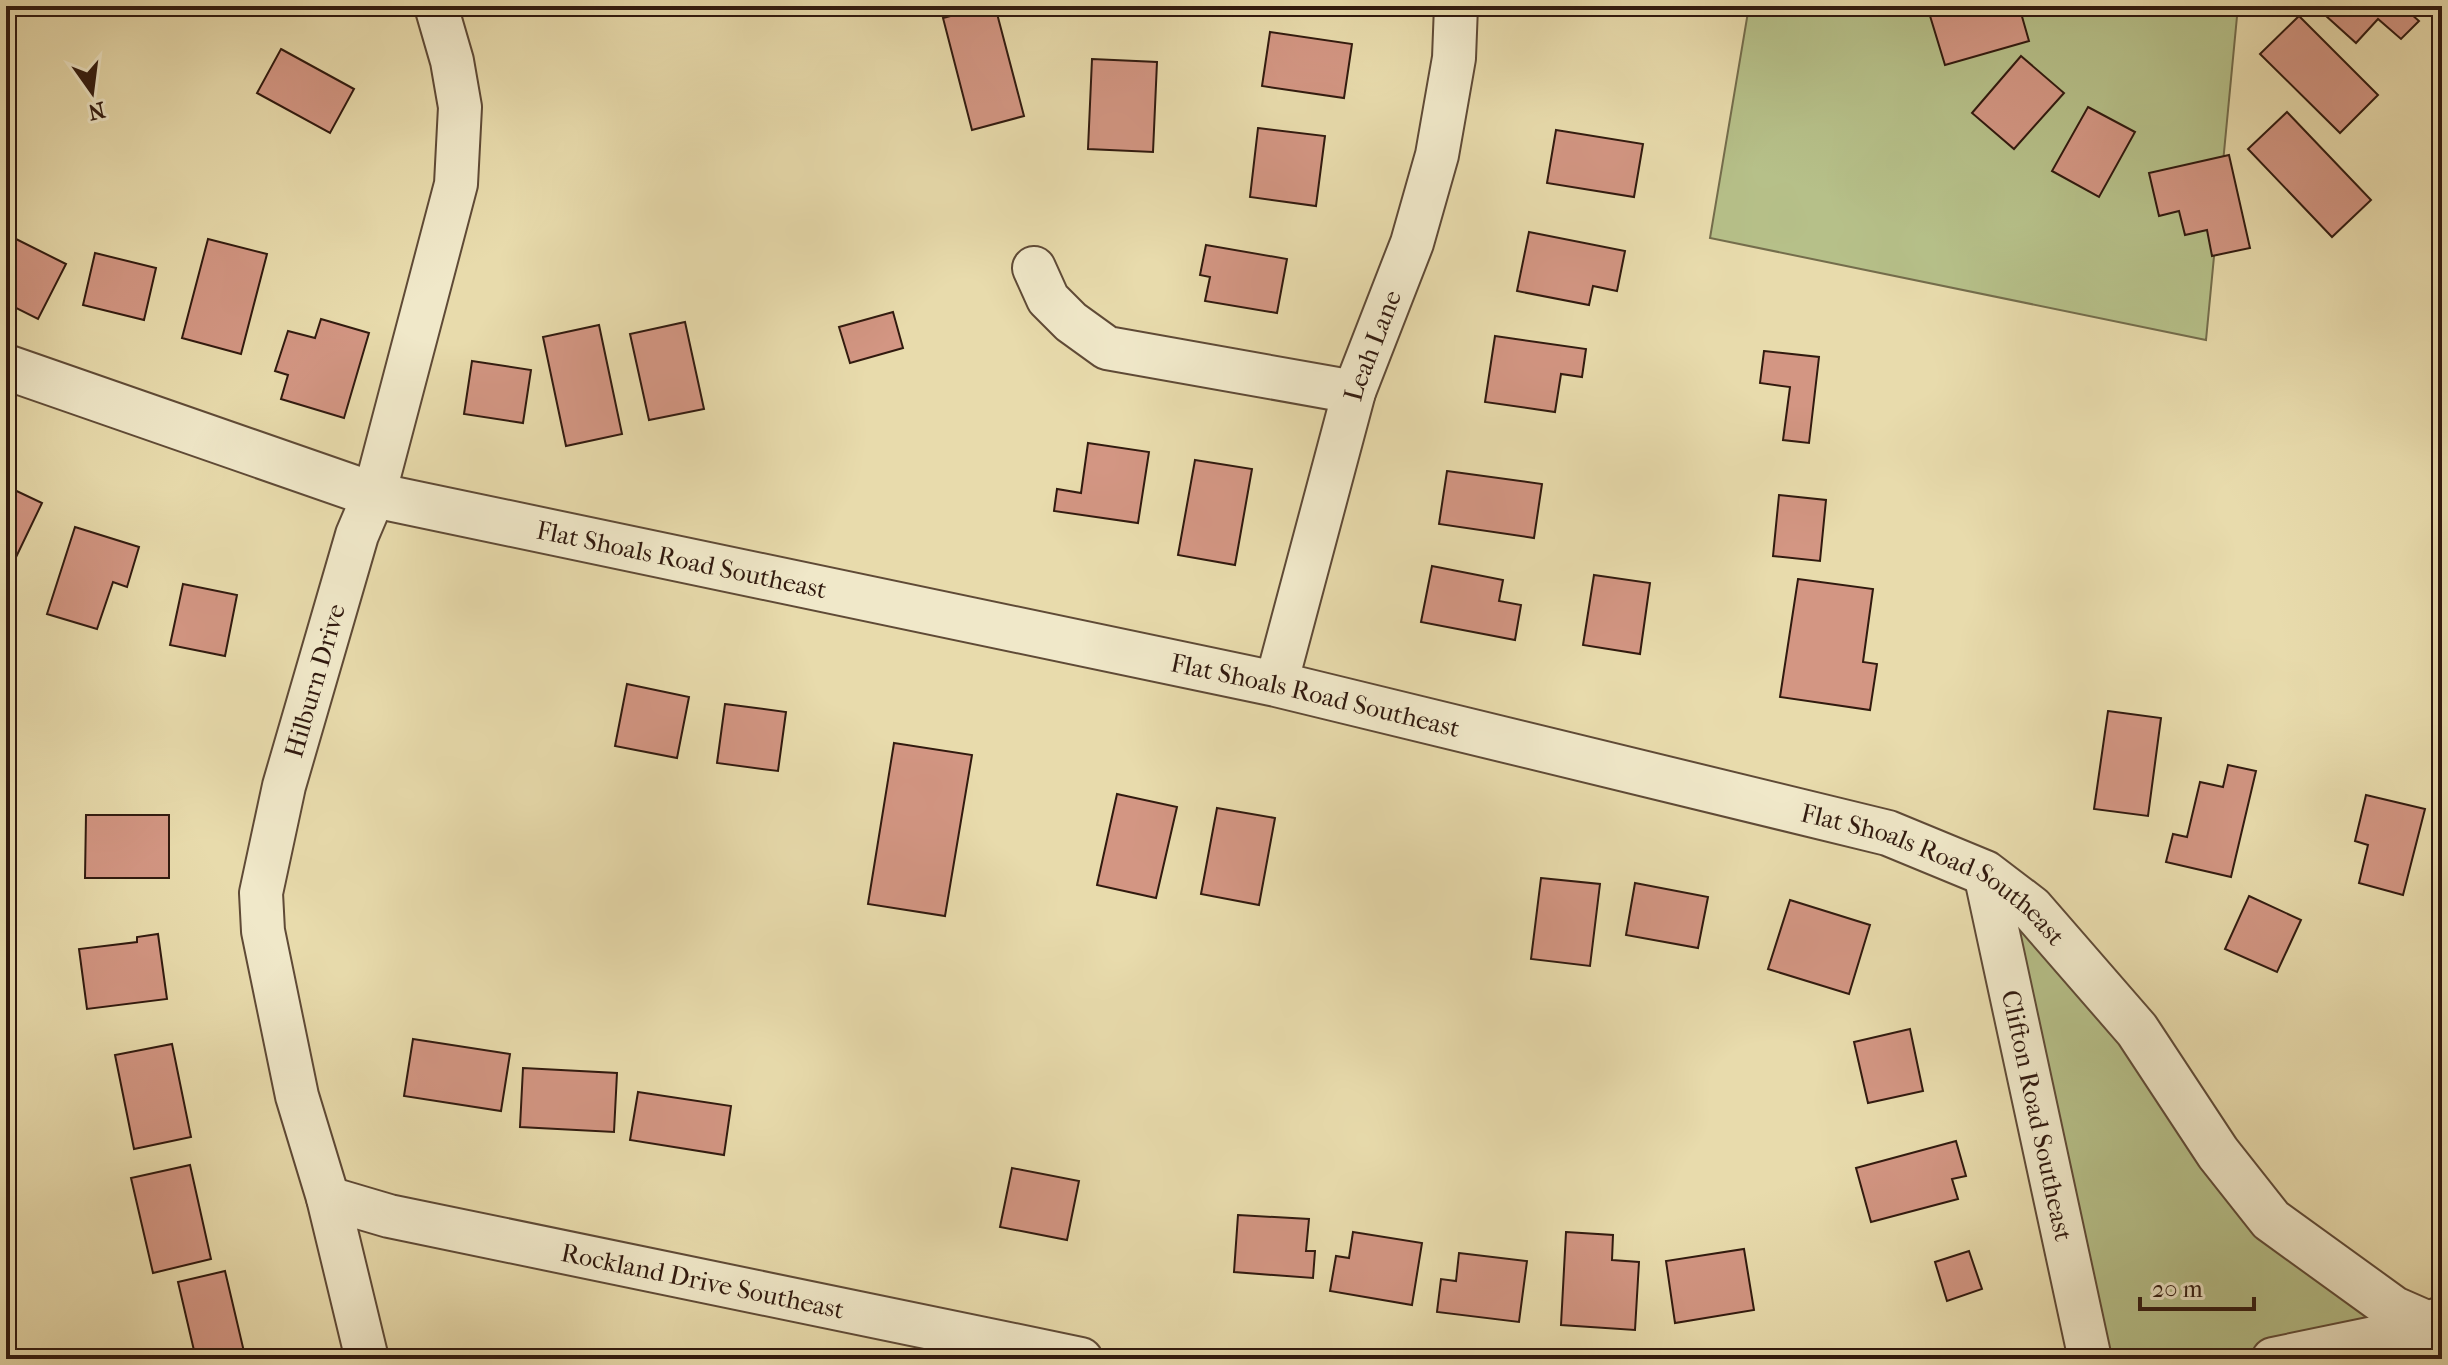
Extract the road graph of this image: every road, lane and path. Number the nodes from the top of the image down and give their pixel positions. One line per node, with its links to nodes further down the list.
1 (436, 6): 6 (street, Hilburn Drive)
2 (1456, 6): 5 (street, Leah Lane)
3 (1034, 268): 5 (street)
4 (6, 367): 6 (street, Flat Shoals Road Southeast)
5 (1354, 392): 7 (street, Leah Lane)
6 (374, 495): 7 (street, Flat Shoals Road Southeast); 9 (street, Hilburn Drive)
7 (1276, 684): 8 (street, Flat Shoals Road Southeast)
8 (1985, 873): 10 (street, Flat Shoals Road Southeast); 13 (street, Clifton Road Southeast)
9 (328, 1198): 11 (street, Hilburn Drive); 12 (street, Rockland Drive Southeast)
10 (2433, 1333): 14 (street)
11 (367, 1359)
12 (1081, 1359)
13 (2090, 1359)
14 (2273, 1359)

